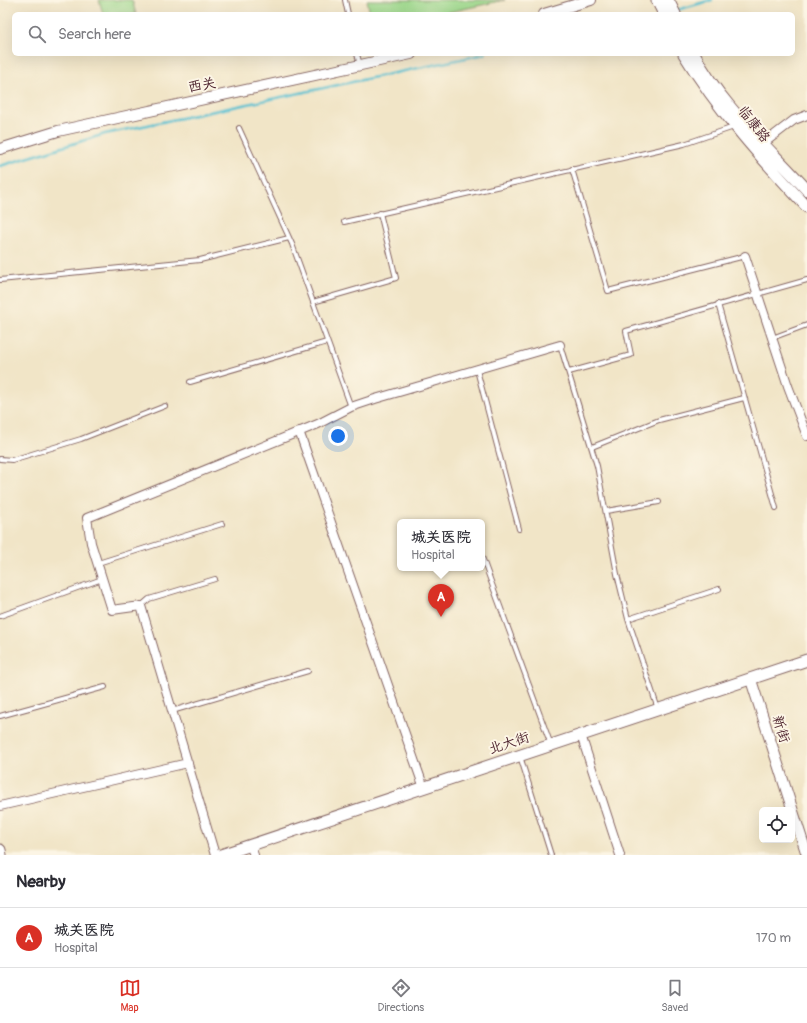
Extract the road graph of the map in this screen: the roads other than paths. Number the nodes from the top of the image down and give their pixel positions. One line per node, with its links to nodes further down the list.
1 (345, 0): 5 (lane)
2 (591, 0): 6 (street)
3 (657, 0): 7 (main road)
4 (668, 0): 8 (main road)
5 (348, 12)
6 (551, 12)
7 (663, 12)
8 (674, 12)
9 (358, 56): 13 (lane)
10 (402, 56): 13 (street, 西关)
11 (685, 56): 15 (main road, 临康路)
12 (695, 56): 17 (main road, 临康路)
13 (360, 66): 18 (street, 西关)
14 (807, 115): 17 (street)
15 (736, 126): 19 (lane); 21 (main road, 临康路)
16 (239, 128): 24 (lane)
17 (764, 143): 20 (main road, 临康路)
18 (0, 149)
19 (572, 169): 22 (lane); 25 (lane)
20 (807, 190)
21 (807, 206)
22 (380, 213): 23 (lane); 29 (lane)
23 (344, 222)
24 (290, 238): 26 (lane); 29 (lane)
25 (745, 256): 28 (street)
26 (0, 280)
27 (807, 280): 28 (lane)
28 (758, 295): 30 (lane); 32 (street)
29 (313, 302): 33 (lane)
30 (718, 304): 36 (lane); 38 (lane)
31 (807, 325): 32 (lane)
32 (772, 338): 42 (street)
33 (327, 342): 37 (lane); 40 (lane)
34 (560, 345): 35 (street); 36 (lane)
35 (477, 369): 40 (street); 49 (lane)
36 (569, 372): 43 (lane)
37 (190, 382)
38 (744, 398): 43 (lane); 46 (lane)
39 (165, 406): 44 (lane)
40 (351, 407): 41 (street)
41 (299, 431): 50 (street); 69 (street)
42 (807, 436)
43 (592, 447): 47 (lane)
44 (0, 459)
45 (659, 502): 47 (lane)
46 (776, 508)
47 (606, 511): 57 (lane)
48 (222, 524): 50 (lane)
49 (519, 529)
50 (98, 563): 52 (street)
51 (485, 565): 66 (lane)
52 (102, 579): 55 (street); 56 (lane)
53 (215, 579): 55 (lane)
54 (719, 589): 57 (lane)
55 (141, 606): 63 (street)
56 (0, 616)
57 (628, 619): 62 (lane)
58 (807, 660): 60 (main road, 北大街)
59 (308, 671): 63 (lane)
60 (751, 680): 62 (main road, 北大街); 71 (street, 新街)
61 (105, 687): 64 (lane)
62 (659, 709): 65 (main road, 北大街)
63 (172, 711): 68 (street)
64 (0, 716)
65 (581, 735): 66 (main road, 北大街); 78 (street)
66 (551, 745): 67 (main road, 北大街)
67 (520, 756): 69 (main road, 北大街); 77 (lane)
68 (188, 763): 70 (street); 75 (street)
69 (424, 788): 73 (main road, 北大街)
70 (0, 806)
71 (804, 833): 79 (street, 新街)
72 (0, 850): 74 (main road)
73 (252, 850): 76 (main road, 北大街)
74 (1, 855)
75 (215, 855)
76 (221, 855)
77 (550, 855)
78 (620, 855)
79 (807, 855)

